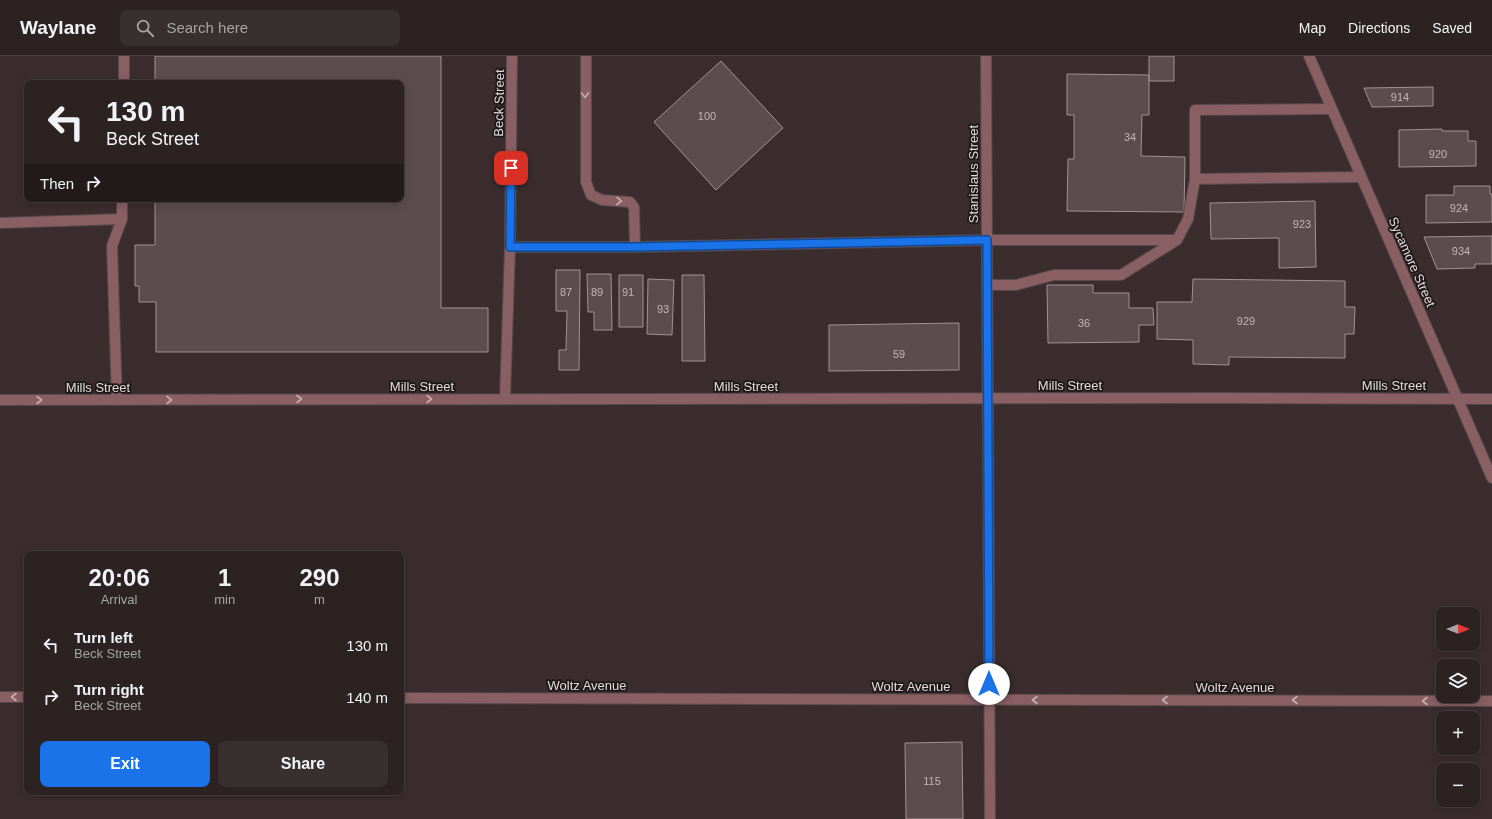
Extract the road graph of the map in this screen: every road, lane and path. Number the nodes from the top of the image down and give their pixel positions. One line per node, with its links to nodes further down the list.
1 (124, 56): 6 (street)
2 (512, 56): 15 (street, Beck Street)
3 (586, 56): 16 (street, one-way to 16)
4 (986, 56): 13 (street, Stanislaus Street)
5 (1309, 56): 7 (street, Sycamore Street)
6 (124, 80)
7 (1331, 109): 8 (street, Sycamore Street); 9 (street)
8 (1361, 177): 9 (street); 20 (street, Sycamore Street)
9 (1195, 179): 14 (street)
10 (122, 202): 11 (street)
11 (122, 219): 12 (street); 23 (street)
12 (0, 223)
13 (987, 240): 14 (street); 16 (street); 17 (street, Stanislaus Street)
14 (1177, 240): 17 (street)
15 (510, 247): 16 (street); 18 (street, Beck Street)
16 (635, 247)
17 (987, 285): 19 (street, Stanislaus Street)
18 (505, 399): 19 (street, Mills Street); 23 (street, Mills Street, one-way to 18)
19 (988, 399): 20 (street, Mills Street); 28 (street, Stanislaus Street)
20 (1458, 399): 21 (street, Mills Street); 24 (street, Sycamore Street)
21 (1492, 399)
22 (0, 400): 23 (street, Mills Street, one-way to 23)
23 (117, 400)
24 (1492, 478)
25 (0, 697): 26 (street, one-way to 25)
26 (24, 697)
27 (404, 698): 28 (street, Woltz Avenue)
28 (989, 699): 29 (street, Woltz Avenue, one-way to 28); 30 (street, Stanislaus Street)
29 (1492, 701)
30 (990, 819)

